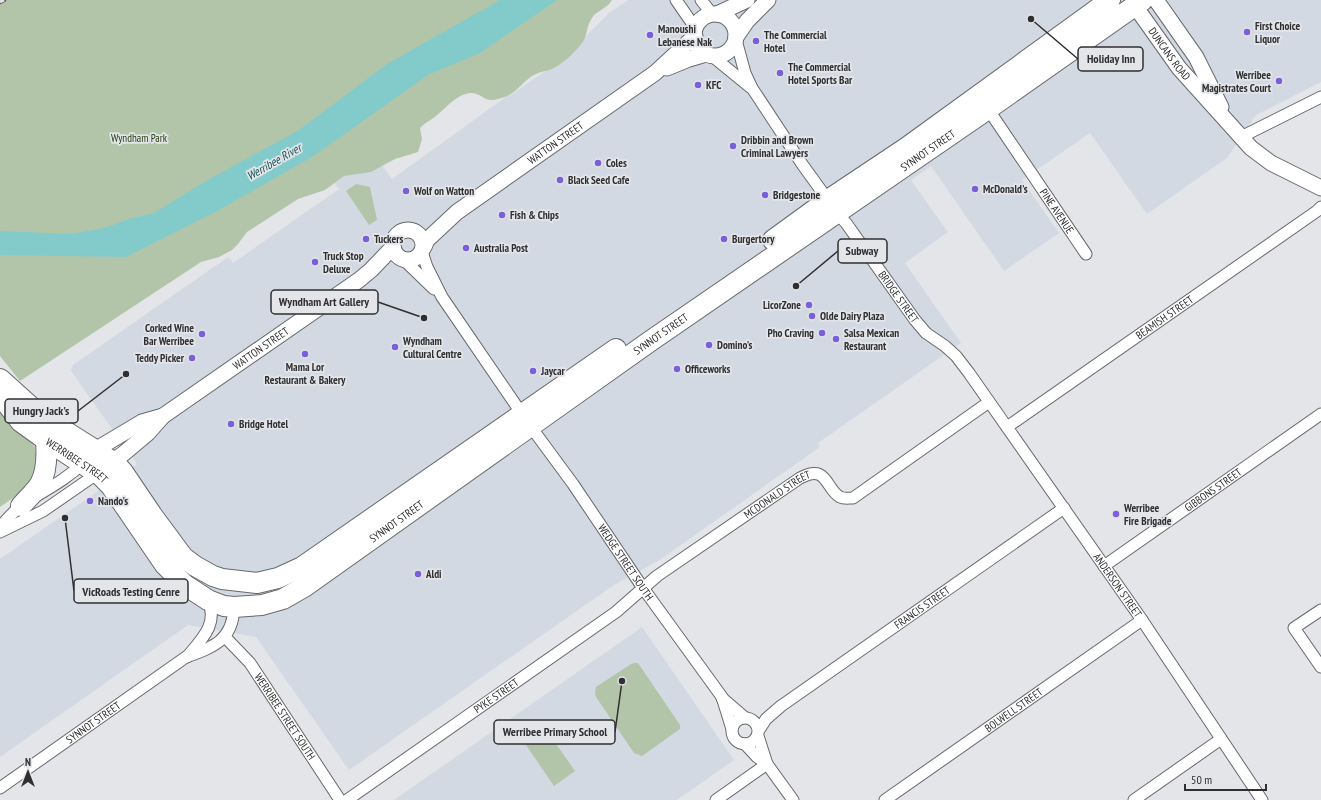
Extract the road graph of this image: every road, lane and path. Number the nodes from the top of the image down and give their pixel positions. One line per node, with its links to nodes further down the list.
1 (676, 0): 9 (street)
2 (700, 0): 8 (street)
3 (747, 0): 8 (street)
4 (768, 0): 10 (street)
5 (1110, 0): 12 (highway, SYNNOT STREET)
6 (1156, 0): 17 (street, DUNCANS ROAD)
7 (1137, 2): 12 (highway, SYNNOT STREET); 17 (street, DUNCANS ROAD)
8 (715, 15): 9 (street); 10 (street)
9 (695, 32): 11 (street); 13 (street, WATTON STREET)
10 (736, 39): 11 (street); 14 (street, BRIDGE STREET)
11 (709, 55): 13 (street, WATTON STREET); 14 (street, BRIDGE STREET)
12 (1048, 57): 16 (highway, SYNNOT STREET)
13 (655, 73): 22 (street, WATTON STREET)
14 (752, 88): 20 (street, BRIDGE STREET)
15 (1321, 97): 18 (street)
16 (981, 104): 20 (highway, SYNNOT STREET); 26 (street, PINE AVENUE)
17 (1228, 122): 18 (street, DUNCANS ROAD)
18 (1241, 137): 19 (street, DUNCANS ROAD)
19 (1321, 188)
20 (832, 206): 30 (street, BRIDGE STREET); 35 (highway, SYNNOT STREET)
21 (1321, 207): 36 (street, BEAMISH STREET)
22 (457, 212): 23 (street, WATTON STREET); 25 (street, WATTON STREET)
23 (411, 230): 24 (street); 25 (street)
24 (393, 247): 27 (street); 28 (street, WATTON STREET)
25 (423, 250): 27 (street); 29 (street, WEDGE STREET SOUTH)
26 (1086, 254)
27 (404, 260): 28 (street, WATTON STREET); 29 (street, WEDGE STREET SOUTH)
28 (359, 280): 38 (street, WATTON STREET)
29 (442, 297): 35 (street, WEDGE STREET SOUTH)
30 (969, 373): 33 (street, ANDERSON STREET)
31 (0, 379): 38 (highway, WERRIBEE STREET)
32 (0, 395): 37 (highway, WERRIBEE STREET)
33 (989, 402): 36 (street, ANDERSON STREET); 47 (street, MCDONALD STREET)
34 (1321, 414): 44 (street, GIBBONS STREET)
35 (526, 420): 39 (highway, SYNNOT STREET); 47 (street, WEDGE STREET SOUTH)
36 (1008, 427): 41 (street, ANDERSON STREET)
37 (46, 440): 38 (highway, WERRIBEE STREET); 40 (highway)
38 (97, 462): 40 (street, WATTON STREET); 43 (street, WATTON STREET); 45 (highway, WERRIBEE STREET); 48 (highway, WERRIBEE STREET)
39 (414, 499): 46 (highway, SYNNOT STREET); 49 (highway, SYNNOT STREET)
40 (21, 506): 42 (street, WATTON STREET)
41 (1064, 508): 44 (street, ANDERSON STREET); 56 (street, FRANCIS STREET)
42 (0, 527)
43 (0, 532)
44 (1104, 566): 51 (street, ANDERSON STREET)
45 (213, 576): 46 (highway, WERRIBEE STREET); 49 (highway)
46 (234, 581)
47 (643, 588): 55 (street, WEDGE STREET SOUTH); 65 (street, PYKE STREET)
48 (208, 600): 49 (highway, WERRIBEE STREET); 53 (street, SYNNOT STREET)
49 (234, 607): 52 (street, SYNNOT STREET)
50 (1321, 610): 54 (street)
51 (1142, 620): 60 (street, ANDERSON STREET); 68 (street, BOLWELL STREET)
52 (225, 637): 53 (street, SYNNOT STREET); 64 (street, WERRIBEE STREET SOUTH)
53 (186, 657): 63 (street, SYNNOT STREET)
54 (1321, 667)
55 (722, 697): 57 (street, WEDGE STREET SOUTH); 58 (street, WEDGE STREET SOUTH)
56 (781, 706): 57 (street, FRANCIS STREET); 59 (street, FRANCIS STREET)
57 (747, 718): 58 (street); 59 (street)
58 (732, 729): 61 (street)
59 (758, 733): 61 (street); 62 (street)
60 (1221, 739): 69 (street); 70 (street, ANDERSON STREET)
61 (744, 744): 62 (street)
62 (767, 764): 66 (street); 67 (street)
63 (0, 788)
64 (340, 800)
65 (347, 800)
66 (716, 800)
67 (793, 800)
68 (885, 800)
69 (1134, 800)
70 (1262, 800)

